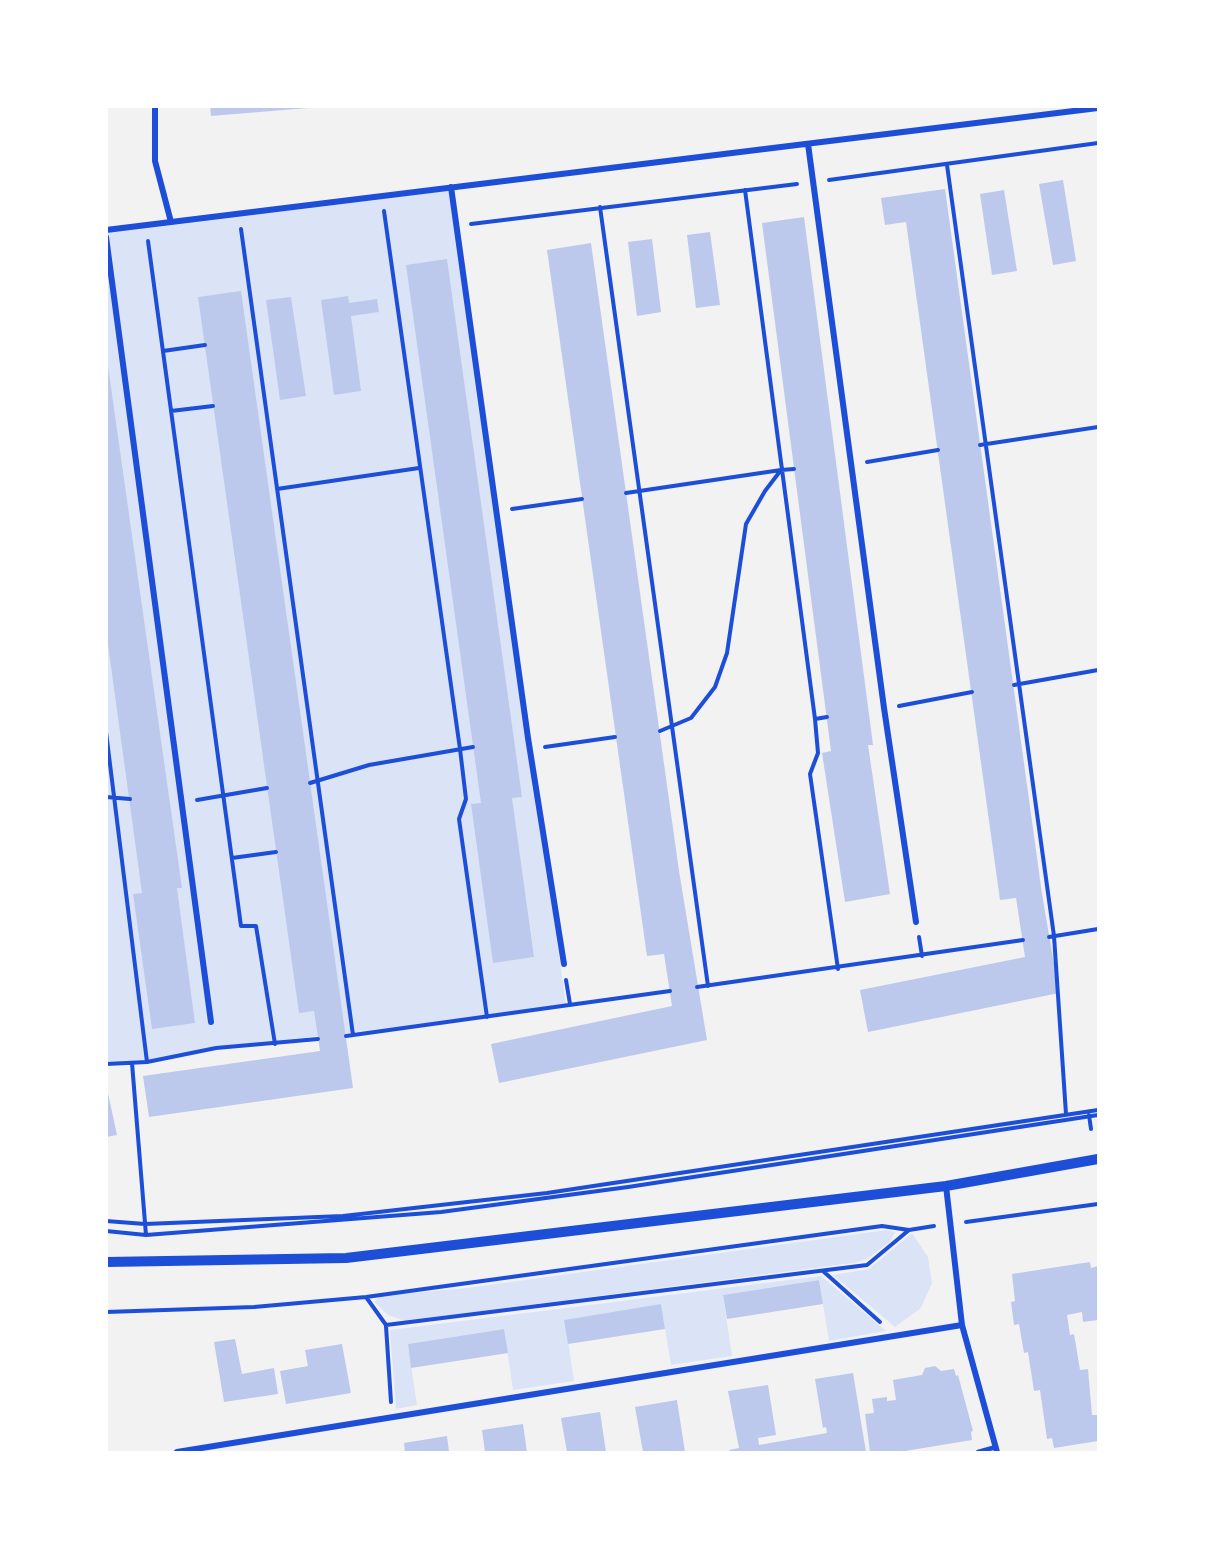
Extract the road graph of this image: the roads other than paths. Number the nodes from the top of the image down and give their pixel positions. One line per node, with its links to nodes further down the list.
1 (155, 106): 5 (street)
2 (1098, 108): 3 (street)
3 (808, 144): 4 (street); 8 (street)
4 (451, 187): 5 (street); 9 (street)
5 (171, 222): 6 (street)
6 (106, 230)
7 (106, 237): 10 (street)
8 (916, 922)
9 (564, 964)
10 (211, 1022)
11 (1098, 1159): 12 (street)
12 (946, 1186): 13 (street); 14 (street)
13 (106, 1263)
14 (962, 1325): 15 (street); 16 (street)
15 (996, 1450): 17 (lane)
16 (177, 1452)
17 (978, 1452)

